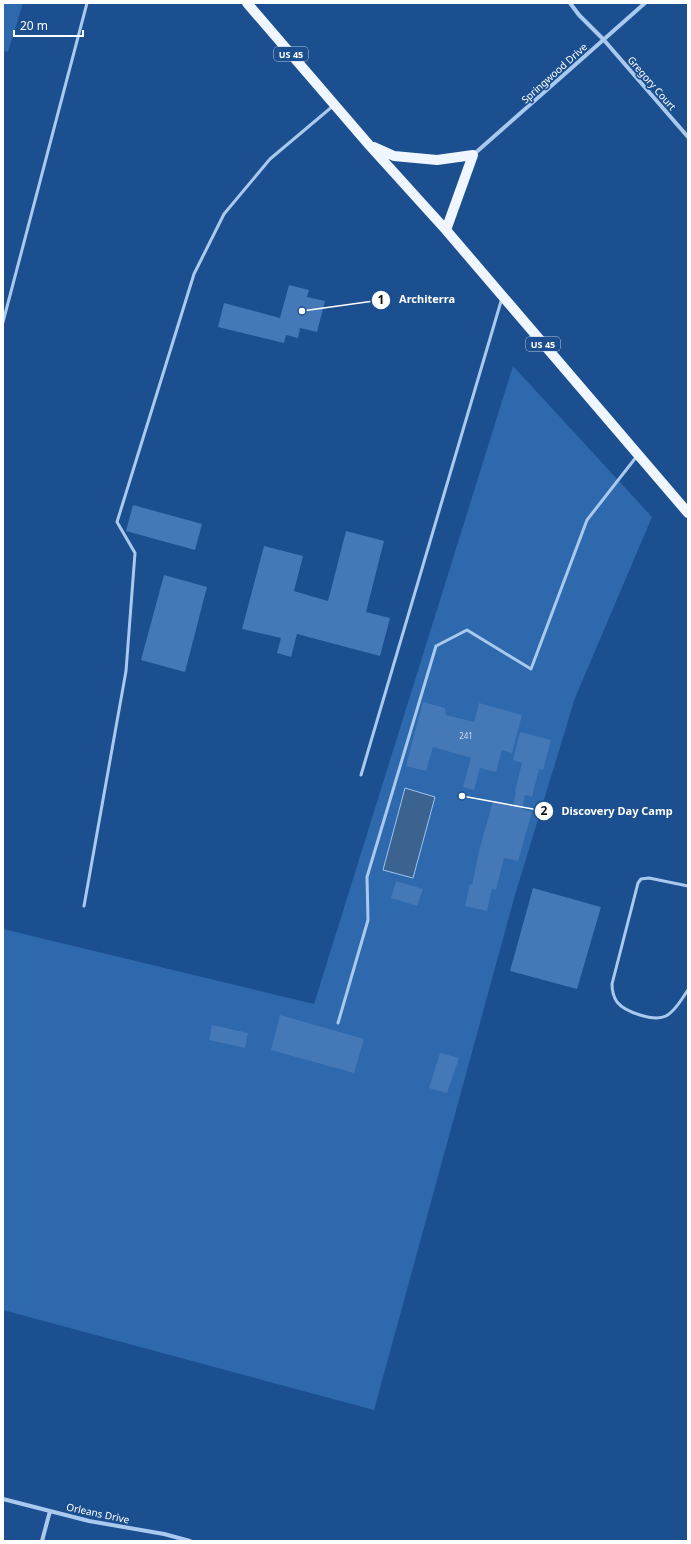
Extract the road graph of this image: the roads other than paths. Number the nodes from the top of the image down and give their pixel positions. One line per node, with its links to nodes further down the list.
1 (87, 3): 12 (lane)
2 (247, 3): 6 (main road, US 45)
3 (570, 3): 5 (street, Gregory Court)
4 (645, 3): 5 (street, Springwood Drive)
5 (604, 39): 7 (street, Gregory Court); 9 (street, Springwood Drive)
6 (334, 105): 8 (main road, US 45); 17 (lane)
7 (688, 137)
8 (370, 146): 9 (main road); 10 (main road, US 45)
9 (473, 155): 10 (main road)
10 (446, 230): 11 (main road, US 45)
11 (502, 297): 13 (main road, US 45); 15 (lane)
12 (3, 322)
13 (638, 455): 14 (main road, US 45); 19 (lane)
14 (688, 514)
15 (361, 775)
16 (688, 886): 18 (lane)
17 (84, 906)
18 (688, 990)
19 (338, 1023)
20 (3, 1499): 21 (street, Orleans Drive)
21 (50, 1511): 22 (street); 23 (street, Orleans Drive)
22 (42, 1541)
23 (190, 1541)

